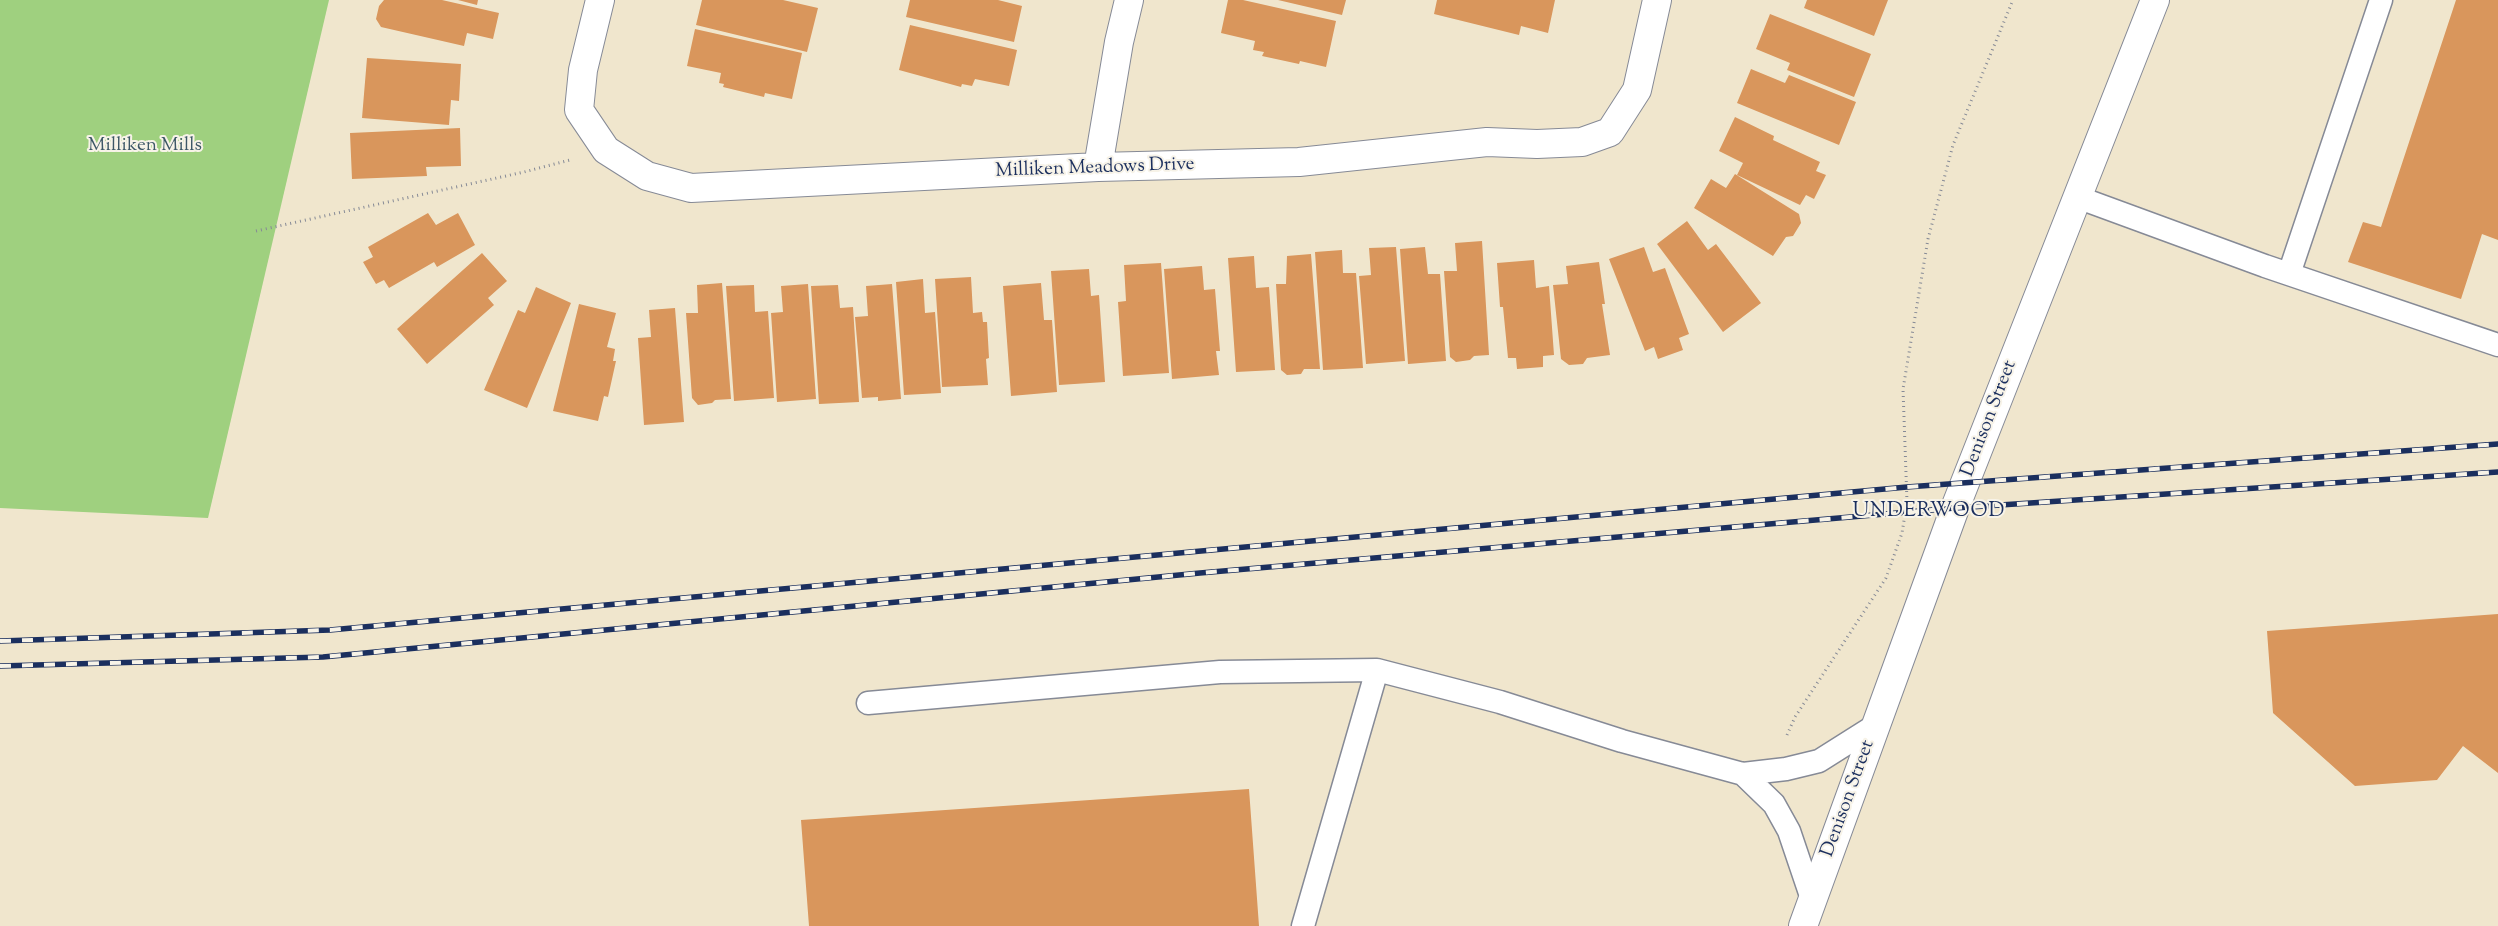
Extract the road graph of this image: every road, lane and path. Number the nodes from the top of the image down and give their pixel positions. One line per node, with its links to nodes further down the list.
1 (600, 0): 7 (street, Milliken Meadows Drive)
2 (1129, 0): 8 (street)
3 (1657, 0): 8 (street, Milliken Meadows Drive)
4 (2013, 0): 16 (path)
5 (2155, 0): 9 (street, Denison Street)
6 (2381, 0): 11 (lane)
7 (606, 150): 8 (street, Milliken Meadows Drive); 10 (path)
8 (1098, 167)
9 (2077, 198): 11 (lane); 15 (street, Denison Street)
10 (256, 232)
11 (2289, 274): 12 (lane)
12 (2498, 345)
13 (1377, 670): 14 (lane); 17 (lane); 19 (lane)
14 (868, 703)
15 (1876, 724): 16 (lane); 18 (street, Denison Street)
16 (1774, 769): 17 (lane)
17 (1743, 774): 18 (lane)
18 (1812, 899): 20 (street, Denison Street)
19 (1303, 926)
20 (1803, 926)

